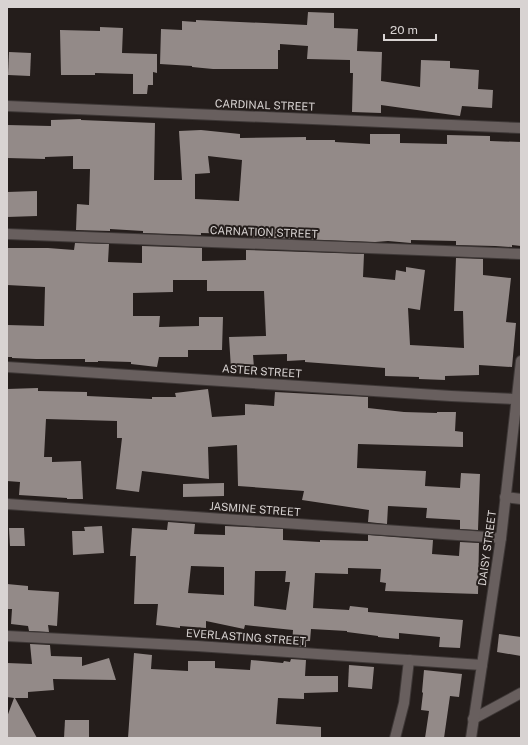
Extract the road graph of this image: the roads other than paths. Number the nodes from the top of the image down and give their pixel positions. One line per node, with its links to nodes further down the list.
1 (7, 106): 2 (street, CARDINAL STREET)
2 (521, 128)
3 (7, 234): 4 (street, CARNATION STREET)
4 (521, 254)
5 (521, 362): 7 (street, DAISY STREET)
6 (7, 367): 7 (street, ASTER STREET)
7 (516, 399): 8 (street, DAISY STREET)
8 (506, 497): 9 (street); 11 (street, DAISY STREET)
9 (521, 498)
10 (7, 504): 11 (street, JASMINE STREET)
11 (501, 538): 14 (street, DAISY STREET)
12 (7, 636): 13 (street, EVERLASTING STREET)
13 (409, 660): 14 (street, EVERLASTING STREET); 17 (street)
14 (482, 665): 16 (street, DAISY STREET)
15 (521, 693): 16 (street)
16 (473, 719): 18 (street, DAISY STREET)
17 (395, 738)
18 (471, 738)

